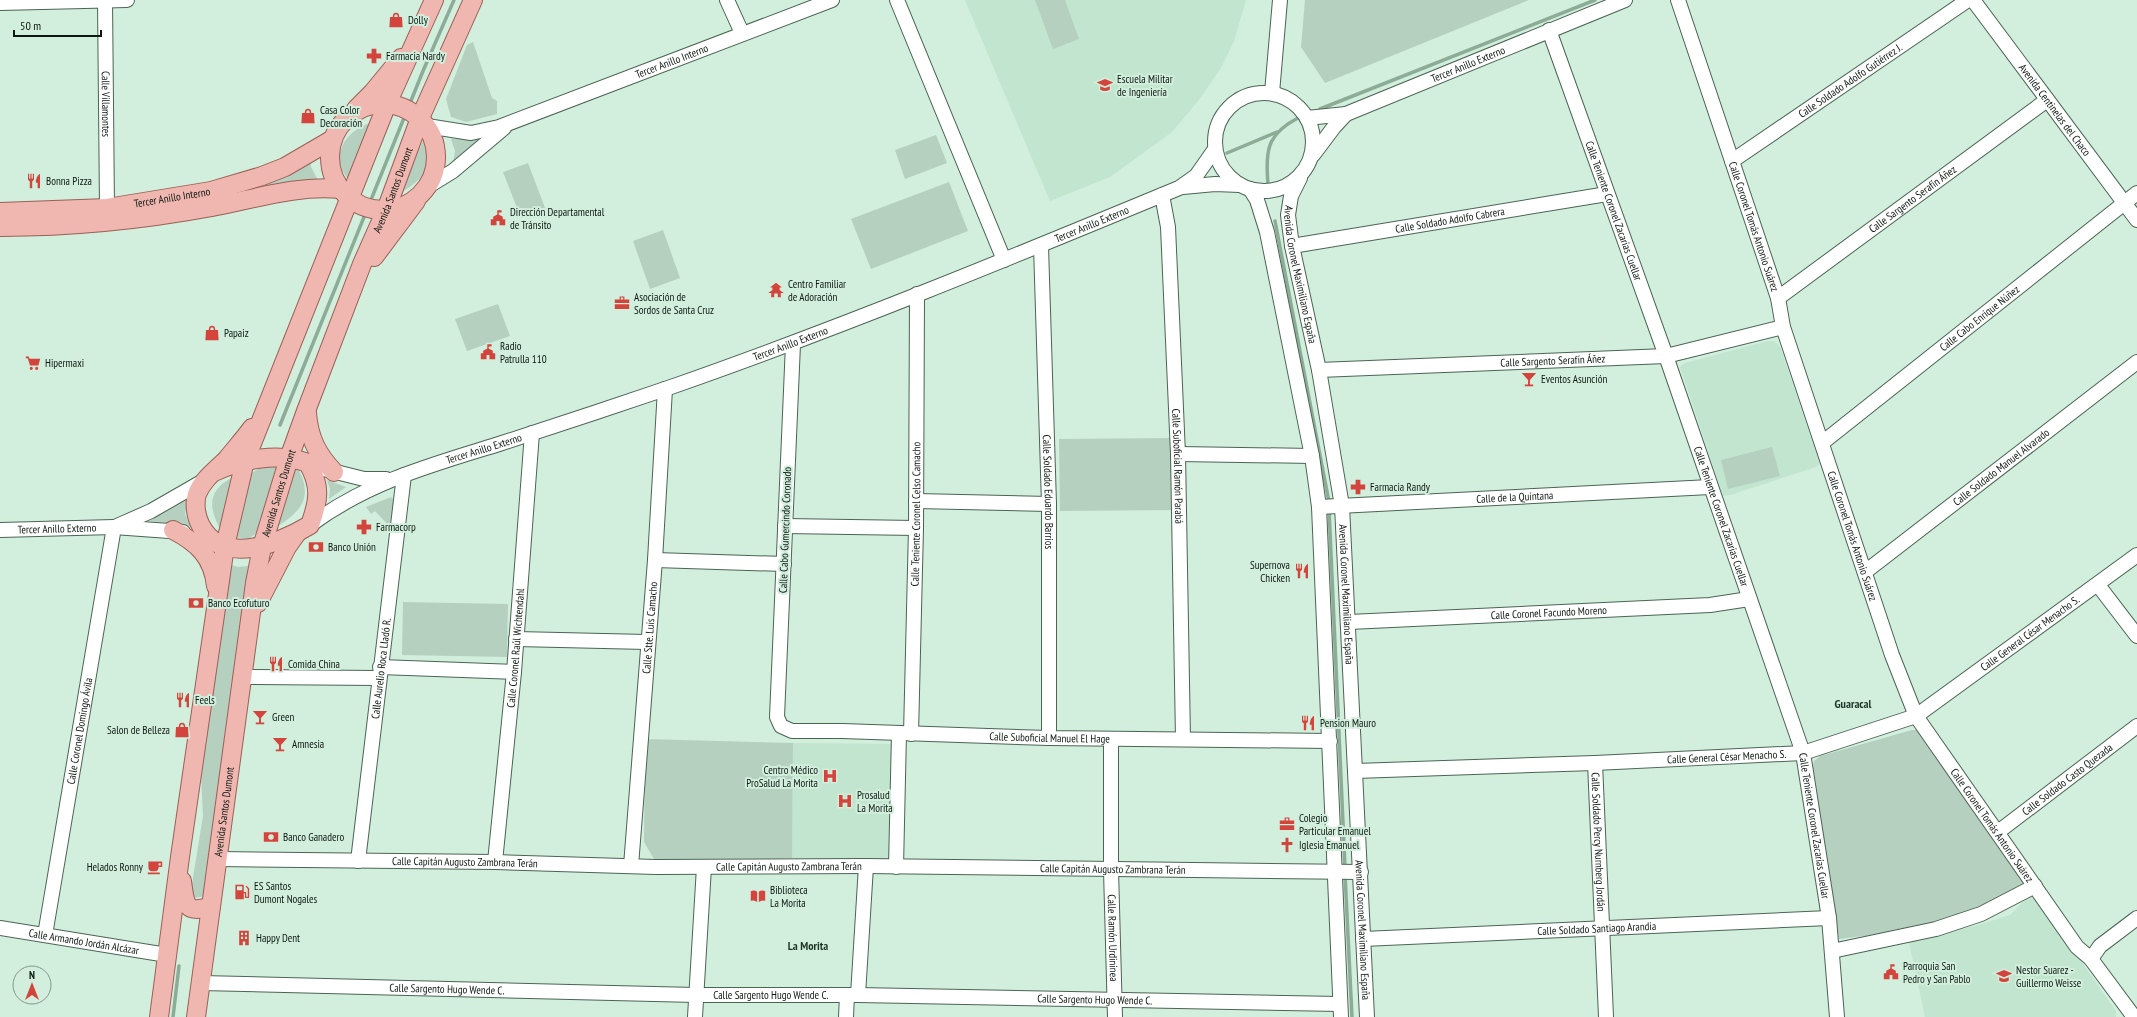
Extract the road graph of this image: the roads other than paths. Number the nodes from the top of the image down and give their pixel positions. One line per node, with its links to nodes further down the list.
1 (105, 0): 2 (street); 13 (street); 40 (street, Calle Villamontes)
2 (127, 0)
3 (434, 0): 16 (main road)
4 (473, 0): 23 (main road, Avenida Santos Dumont)
5 (727, 0): 15 (street)
6 (832, 0): 15 (street, Tercer Anillo Interno)
7 (897, 0): 50 (street)
8 (1280, 0): 17 (street)
9 (1625, 0): 14 (street, Tercer Anillo Externo)
10 (1678, 0): 28 (street, Calle Coronel Tomás Antonio Suárez)
11 (1968, 0): 28 (street, Calle Soldado Adolfo Gutiérrez J.)
12 (1973, 0): 18 (street, Avenida Centinelas del Chaco)
13 (0, 3)
14 (1549, 30): 20 (street, Tercer Anillo Externo); 35 (street, Calle Teniente Coronel Zacarías Cuellar)
15 (742, 33): 24 (street, Tercer Anillo Interno)
16 (418, 35): 19 (main road); 21 (main road)
17 (1272, 93): 22 (street); 26 (street)
18 (2047, 100): 38 (street, Avenida Centinelas del Chaco); 53 (street, Calle Sargento Serafín Áñez)
19 (392, 105): 21 (main road); 23 (main road); 37 (main road)
20 (1346, 114): 22 (street, Tercer Anillo Externo); 27 (street)
21 (347, 118): 25 (main road)
22 (1307, 118): 27 (street)
23 (420, 120): 24 (street, Tercer Anillo Interno); 33 (main road); 42 (main road, Avenida Santos Dumont)
24 (511, 122): 33 (street, Tercer Anillo Interno)
25 (333, 139): 29 (main road, Tercer Anillo Interno); 37 (main road)
26 (1214, 149): 31 (street); 32 (street, Tercer Anillo Externo)
27 (1313, 155): 30 (street)
28 (1732, 161): 53 (street, Calle Coronel Tomás Antonio Suárez)
29 (268, 174): 39 (main road); 40 (main road, Tercer Anillo Interno)
30 (1300, 178): 31 (street); 49 (street, Avenida Coronel Maximiliano España)
31 (1245, 187): 32 (street, Tercer Anillo Externo); 65 (street, Avenida Coronel Maximiliano España)
32 (1179, 188): 36 (street, Tercer Anillo Externo)
33 (424, 191): 42 (main road); 51 (main road)
34 (2137, 193): 38 (street, Calle Cabo Enrique Núñez)
35 (1607, 194): 49 (street, Calle Soldado Adolfo Cabrera); 56 (street, Calle Teniente Coronel Zacarías Cuellar)
36 (1162, 195): 48 (street, Tercer Anillo Externo); 64 (street, Calle Suboficial Ramón Parabá)
37 (349, 197): 39 (main road, Tercer Anillo Interno); 42 (main road, Tercer Anillo Interno); 61 (main road)
38 (2124, 203): 44 (street, Avenida Centinelas del Chaco); 63 (street, Calle Cabo Enrique Núñez)
39 (212, 207): 45 (main road, Tercer Anillo Interno)
40 (107, 208): 41 (main road, Tercer Anillo Interno); 45 (main road)
41 (56, 210): 43 (main road, Tercer Anillo Interno); 47 (main road)
42 (382, 210): 51 (main road, Avenida Santos Dumont)
43 (0, 212)
44 (2137, 220)
45 (73, 225): 47 (main road, Tercer Anillo Interno)
46 (0, 226): 47 (main road, Tercer Anillo Interno)
47 (20, 226)
48 (1042, 246): 50 (street, Tercer Anillo Externo); 74 (street, Calle Soldado Eduardo Barrios)
49 (1292, 246): 58 (street, Avenida Coronel Maximiliano España)
50 (1004, 260): 52 (street, Tercer Anillo Externo)
51 (356, 280): 60 (main road, Avenida Santos Dumont)
52 (918, 294): 55 (street, Tercer Anillo Externo); 73 (street, Calle Teniente Coronel Celso Camacho)
53 (1778, 298): 54 (street, Calle Coronel Tomás Antonio Suárez)
54 (1783, 328): 56 (street, Calle Sargento Serafín Áñez); 63 (street, Calle Coronel Tomás Antonio Suárez)
55 (793, 344): 59 (street, Tercer Anillo Externo); 76 (street, Calle Cabo Gumercindo Coronado)
56 (1666, 356): 58 (street, Calle Sargento Serafín Áñez); 72 (street, Calle Teniente Coronel Zacarías Cuellar)
57 (2137, 362): 88 (street, Calle Soldado Manuel Alvarado)
58 (1319, 370): 75 (street, Avenida Coronel Maximiliano España)
59 (665, 388): 62 (street, Tercer Anillo Externo); 86 (street, Calle Stte. Luis Camacho)
60 (306, 411): 66 (main road, Avenida Santos Dumont); 69 (main road)
61 (262, 415): 67 (main road); 70 (main road)
62 (532, 433): 71 (street, Tercer Anillo Externo); 95 (street, Calle Coronel Raúl Wichtendahl)
63 (1822, 443): 88 (street, Calle Coronel Tomás Antonio Suárez)
64 (1178, 454): 65 (street); 106 (street, Calle Suboficial Ramón Parabá)
65 (1312, 456): 75 (street, Avenida Coronel Maximiliano España)
66 (284, 458): 67 (main road); 68 (main road); 84 (main road, Avenida Santos Dumont)
67 (249, 460): 70 (main road); 83 (main road)
68 (308, 463): 69 (street, Tercer Anillo Externo); 78 (main road)
69 (334, 472): 71 (street, Tercer Anillo Externo)
70 (210, 476): 77 (street, Tercer Anillo Externo); 82 (main road)
71 (399, 476): 78 (street, Tercer Anillo Externo); 97 (street, Calle Aurelio Roca Lladó R.)
72 (1710, 487): 75 (street, Calle de la Quintana); 90 (street, Calle Teniente Coronel Zacarías Cuellar)
73 (916, 501): 74 (street); 79 (street, Calle Teniente Coronel Celso Camacho)
74 (1048, 504): 104 (street, Calle Soldado Eduardo Barrios)
75 (1330, 506): 93 (street, Avenida Coronel Maximiliano España); 107 (street, Avenida Coronel Maximiliano España)
76 (785, 526): 79 (street); 87 (street, Calle Cabo Gumercindo Coronado)
77 (114, 527): 80 (street, Tercer Anillo Externo); 81 (street, Tercer Anillo Externo); 129 (street, Calle Coronel Domingo Ávila)
78 (304, 528): 84 (main road); 92 (main road)
79 (916, 528): 103 (street, Calle Teniente Coronel Celso Camacho)
80 (173, 530): 82 (street, Tercer Anillo Externo); 91 (main road)
81 (0, 532)
82 (207, 535): 83 (main road)
83 (226, 546): 84 (main road); 91 (main road)
84 (262, 547): 92 (main road, Avenida Santos Dumont)
85 (2137, 555): 89 (street, Calle General César Menacho S.)
86 (655, 560): 87 (street); 96 (street, Calle Stte. Luis Camacho)
87 (784, 564): 101 (street, Calle Cabo Gumercindo Coronado)
88 (1865, 572): 100 (street, Calle Coronel Tomás Antonio Suárez)
89 (2098, 585): 94 (street); 100 (street, Calle General César Menacho S.)
90 (1749, 599): 93 (street, Calle Coronel Facundo Moreno); 108 (street, Calle Teniente Coronel Zacarías Cuellar)
91 (218, 601): 112 (main road)
92 (251, 619): 99 (main road, Avenida Santos Dumont)
93 (1349, 622): 110 (street, Avenida Coronel Maximiliano España)
94 (2137, 636)
95 (516, 638): 96 (street); 98 (street, Calle Coronel Raúl Wichtendahl)
96 (647, 642): 116 (street, Calle Stte. Luis Camacho)
97 (379, 672): 98 (street); 99 (street); 114 (street, Calle Aurelio Roca Lladó R.)
98 (514, 672): 115 (street, Calle Coronel Raúl Wichtendahl)
99 (244, 677): 113 (main road, Avenida Santos Dumont)
100 (1916, 716): 108 (street, Calle General César Menacho S.); 111 (street, Calle Coronel Tomás Antonio Suárez)
101 (777, 717): 103 (street, Calle Suboficial Manuel El Hage)
102 (2137, 726): 111 (street, Calle Soldado Casto Quezada)
103 (905, 733): 104 (street, Calle Suboficial Manuel El Hage); 119 (street, Calle Teniente Coronel Celso Camacho)
104 (1049, 738): 105 (street, Calle Suboficial Manuel El Hage)
105 (1111, 739): 106 (street, Calle Suboficial Manuel El Hage); 120 (street, Calle Ramón Urdininea)
106 (1182, 739): 107 (street, Calle Suboficial Manuel El Hage)
107 (1330, 741): 121 (street, Avenida Coronel Maximiliano España)
108 (1803, 753): 109 (street, Calle General César Menacho S.); 124 (street, Calle Teniente Coronel Zacarías Cuellar)
109 (1595, 763): 110 (street, Calle General César Menacho S.); 128 (street, Calle Soldado Percy Nurnberg Jordán)
110 (1355, 771): 121 (street, Avenida Coronel Maximiliano España)
111 (1998, 832): 122 (street, Calle Coronel Tomás Antonio Suárez)
112 (180, 857): 123 (main road); 126 (main road)
113 (218, 859): 114 (street, Calle Capitán Augusto Zambrana Terán); 123 (main road, Avenida Santos Dumont)
114 (358, 861): 115 (street, Calle Capitán Augusto Zambrana Terán)
115 (495, 862): 116 (street, Calle Capitán Augusto Zambrana Terán)
116 (631, 866): 118 (street, Calle Capitán Augusto Zambrana Terán)
117 (866, 866): 118 (street, Calle Capitán Augusto Zambrana Terán); 119 (street, Calle Capitán Augusto Zambrana Terán); 137 (street)
118 (704, 867): 136 (street)
119 (896, 867): 120 (street, Calle Capitán Augusto Zambrana Terán)
120 (1111, 870): 121 (street, Calle Capitán Augusto Zambrana Terán); 138 (street, Calle Ramón Urdininea)
121 (1346, 872): 130 (street, Avenida Coronel Maximiliano España); 139 (street, Avenida Coronel Maximiliano España)
122 (2035, 886): 131 (street); 133 (street, Calle Coronel Tomás Antonio Suárez)
123 (211, 906): 134 (main road, Avenida Santos Dumont)
124 (1829, 918): 128 (street, Calle Soldado Santiago Arandia); 131 (street, Calle Teniente Coronel Zacarías Cuellar)
125 (2137, 918): 133 (street)
126 (172, 919): 132 (main road); 134 (main road)
127 (0, 928): 129 (street, Calle Armando Jordán Alcázar)
128 (1602, 929): 130 (street, Calle Soldado Santiago Arandia); 146 (street, Calle Soldado Percy Nurnberg Jordán)
129 (45, 934): 132 (street, Calle Armando Jordán Alcázar)
130 (1363, 939): 145 (street, Avenida Coronel Maximiliano España)
131 (1832, 951): 147 (street, Calle Teniente Coronel Zacarías Cuellar)
132 (167, 955): 140 (main road)
133 (2091, 959): 148 (street, Calle Coronel Tomás Antonio Suárez)
134 (203, 962): 135 (main road, Avenida Santos Dumont)
135 (200, 983): 136 (street, Calle Sargento Hugo Wende C.); 141 (main road, Avenida Santos Dumont)
136 (696, 995): 137 (street, Calle Sargento Hugo Wende C.); 142 (street)
137 (853, 995): 138 (street, Calle Sargento Hugo Wende C.); 143 (street)
138 (1114, 1000): 139 (street, Calle Sargento Hugo Wende C.); 144 (street, Calle Ramón Urdininea)
139 (1341, 1010)
140 (159, 1017)
141 (196, 1017)
142 (695, 1017)
143 (846, 1017)
144 (1114, 1017)
145 (1367, 1017)
146 (1606, 1017)
147 (1837, 1017)
148 (2134, 1017)

